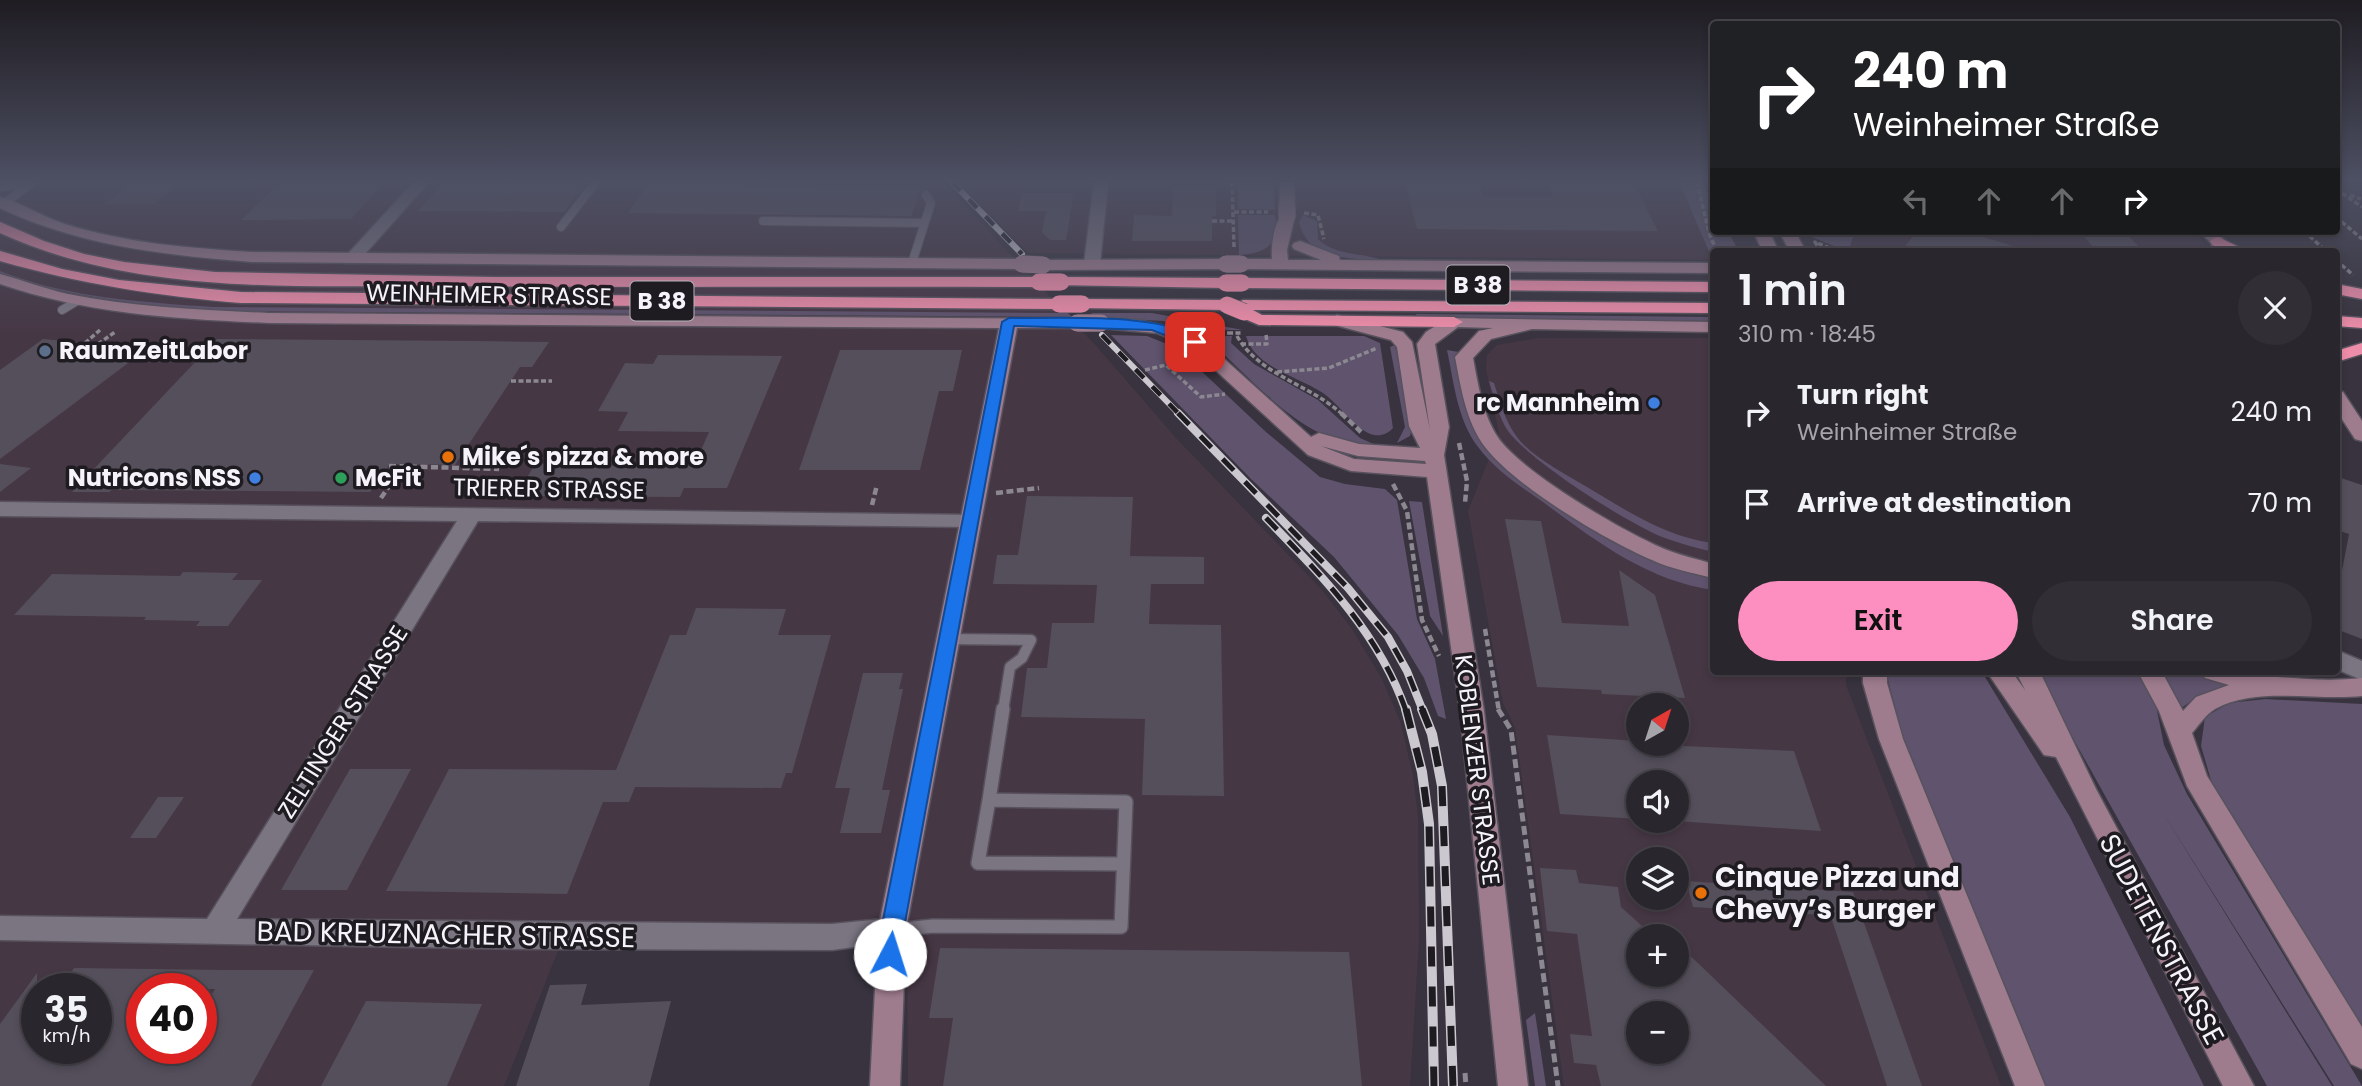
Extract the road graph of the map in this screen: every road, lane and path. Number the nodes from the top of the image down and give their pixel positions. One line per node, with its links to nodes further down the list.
1 (10, 233): 27 (highway, B 38, bridge)
2 (81, 233): 17 (street)
3 (376, 233): 17 (street)
4 (921, 233): 19 (lane)
5 (1095, 233): 20 (street)
6 (1234, 233): 18 (path)
7 (1283, 233): 21 (street)
8 (1295, 233): 12 (street)
9 (1321, 233): 13 (path)
10 (2309, 235): 15 (path)
11 (1819, 242): 14 (path)
12 (1300, 246): 21 (street); 23 (street)
13 (1331, 246)
14 (1831, 248)
15 (2323, 248)
16 (0, 256): 33 (highway, B 38, bridge)
17 (351, 260): 19 (street)
18 (1234, 261): 20 (street); 21 (street)
19 (912, 263): 20 (street, bridge)
20 (1092, 264)
21 (1286, 264): 23 (street)
22 (2340, 264): 25 (path)
23 (1352, 265): 24 (street)
24 (1710, 268)
25 (2353, 275)
26 (0, 279): 31 (street, WEINHEIMER STRASSE)
27 (1710, 287)
28 (2340, 290): 29 (highway)
29 (2362, 294)
30 (2340, 300): 32 (highway)
31 (77, 301): 35 (lane); 38 (street, WEINHEIMER STRASSE)
32 (2362, 302)
33 (1238, 307): 34 (highway, B 38); 36 (highway)
34 (1710, 308)
35 (62, 310)
36 (1338, 320): 39 (highway); 66 (street, KOBLENZER STRASSE)
37 (2340, 321): 40 (highway)
38 (1009, 322): 66 (street, WEINHEIMER STRASSE, bridge); 75 (street)
39 (1454, 322): 41 (street); 66 (street, KOBLENZER STRASSE)
40 (2362, 323)
41 (1526, 325): 42 (street); 76 (street)
42 (1710, 327)
43 (100, 330): 50 (path)
44 (114, 332): 51 (path)
45 (1266, 333): 52 (path)
46 (1237, 336): 52 (path)
47 (1386, 340): 58 (path)
48 (2340, 340): 49 (highway)
49 (2362, 341)
50 (85, 343)
51 (98, 344)
52 (1240, 344): 58 (path)
53 (2362, 348): 54 (highway)
54 (2340, 355)
55 (1181, 362): 56 (path)
56 (1166, 365): 57 (path); 61 (path)
57 (1145, 370)
58 (1277, 372): 65 (path)
59 (511, 381): 60 (path)
60 (552, 381)
61 (1231, 393)
62 (2340, 402): 64 (street)
63 (1457, 430): 72 (path)
64 (2362, 435)
65 (1372, 438)
66 (1435, 463): 100 (street, KOBLENZER STRASSE)
67 (388, 466): 68 (path)
68 (403, 467): 69 (path); 71 (path)
69 (499, 469)
70 (1393, 485): 79 (path)
71 (382, 496)
72 (1465, 508)
73 (0, 509): 74 (street, TRIERER STRASSE)
74 (472, 514): 75 (street, TRIERER STRASSE); 94 (street, ZELTINGER STRASSE)
75 (971, 520): 78 (street)
76 (1710, 570)
77 (1483, 617): 101 (path)
78 (946, 639): 91 (lane); 95 (street)
79 (1441, 660)
80 (2340, 661): 81 (street)
81 (2362, 671)
82 (1875, 675): 102 (street)
83 (2001, 675): 90 (street, SUDETENSTRASSE)
84 (2029, 675): 90 (street, SUDETENSTRASSE)
85 (2152, 675): 89 (street)
86 (2225, 675): 87 (street)
87 (2274, 687): 88 (street); 89 (street)
88 (2362, 688)
89 (2181, 729): 96 (street)
90 (2085, 793): 103 (street, SUDETENSTRASSE)
91 (989, 800): 92 (lane); 92 (lane)
92 (1123, 864): 95 (lane)
93 (0, 929): 94 (street, BAD KREUZNACHER STRASSE)
94 (215, 930): 95 (street, BAD KREUZNACHER STRASSE)
95 (892, 930): 98 (street)
96 (2362, 1054)
97 (1465, 1073): 99 (path)
98 (884, 1086)
99 (1466, 1086)
100 (1513, 1086)
101 (1559, 1086)
102 (2030, 1086)
103 (2239, 1086)

